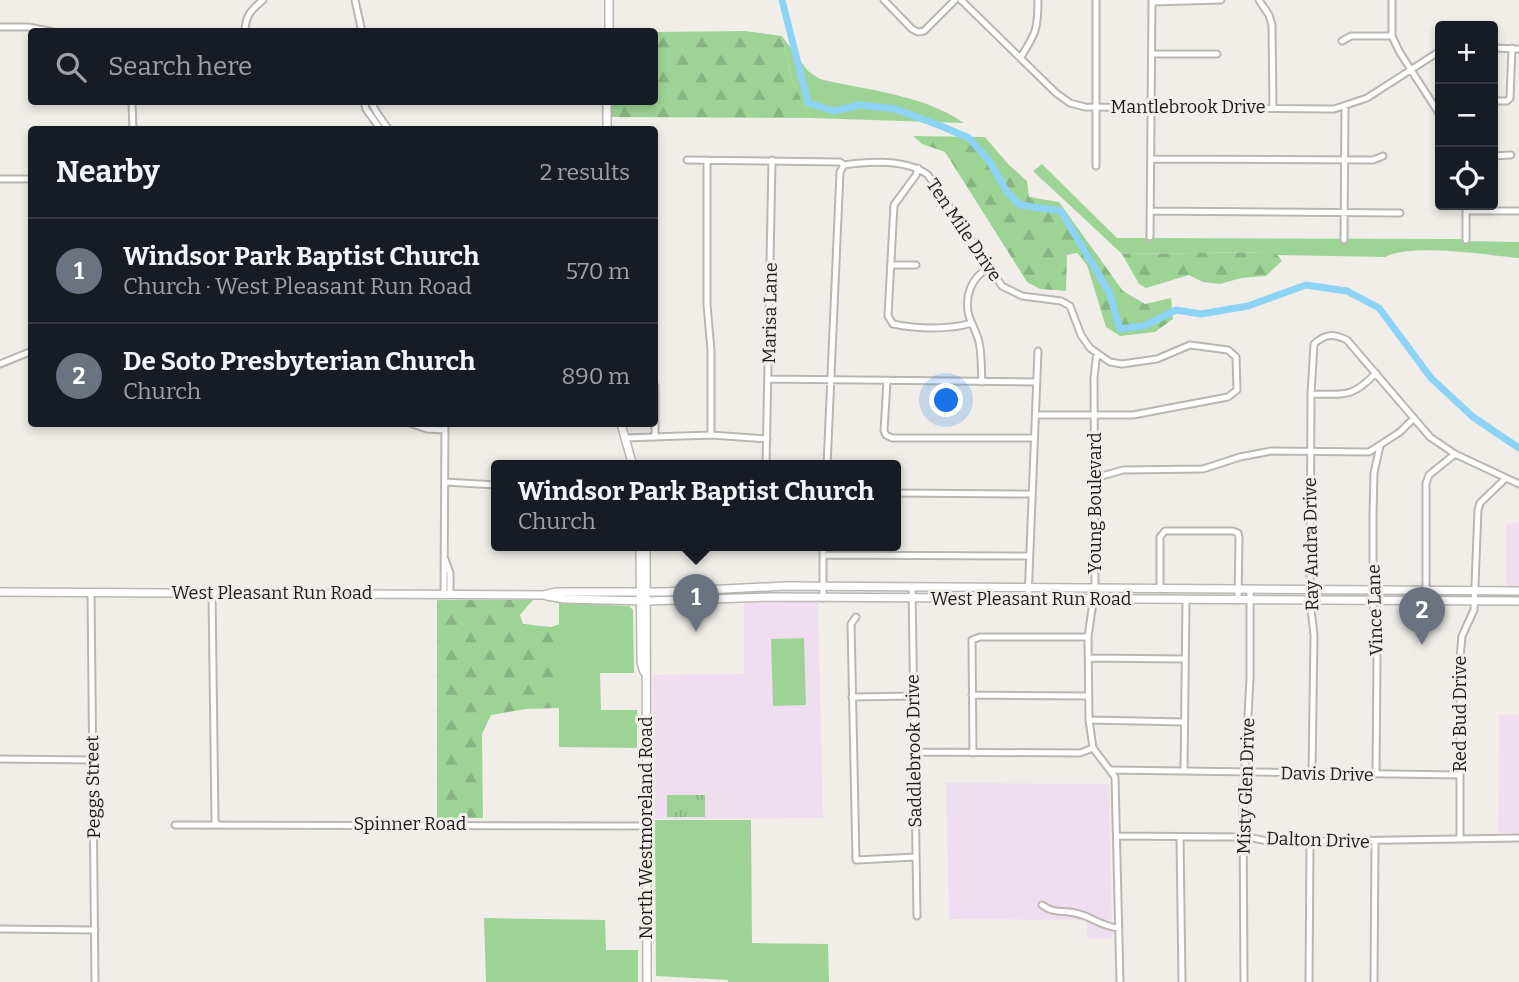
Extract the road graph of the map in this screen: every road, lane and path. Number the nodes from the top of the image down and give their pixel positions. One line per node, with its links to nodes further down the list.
1 (262, 0): 15 (street)
2 (355, 0): 16 (street)
3 (609, 0): 17 (main road)
4 (884, 0): 5 (street)
5 (955, 0)
6 (961, 0): 26 (street, Mantlebrook Drive)
7 (1038, 0): 26 (street)
8 (1096, 0): 34 (street)
9 (1221, 0): 12 (street)
10 (1259, 0): 36 (street)
11 (1392, 0): 18 (street)
12 (1152, 1): 23 (street)
13 (0, 27): 14 (street)
14 (33, 28)
15 (245, 28)
16 (361, 28)
17 (609, 28)
18 (1392, 36): 19 (street); 27 (street)
19 (1342, 41)
20 (1498, 48): 21 (street)
21 (1512, 48): 22 (street); 28 (street)
22 (1519, 49)
23 (1152, 54): 24 (street); 35 (street)
24 (1217, 54)
25 (1435, 54): 27 (street, Mantlebrook Drive)
26 (1021, 57): 34 (street, Mantlebrook Drive)
27 (1411, 70): 33 (street, Mantlebrook Drive); 37 (street)
28 (1498, 101)
29 (132, 105): 38 (street)
30 (365, 105): 39 (street)
31 (372, 105): 40 (street)
32 (607, 105): 41 (main road)
33 (1345, 106): 36 (street, Mantlebrook Drive); 49 (street)
34 (1097, 107): 35 (street, Mantlebrook Drive); 50 (street)
35 (1152, 107): 36 (street, Mantlebrook Drive); 45 (street)
36 (1273, 107)
37 (1435, 107)
38 (133, 126)
39 (378, 126)
40 (386, 126)
41 (607, 126)
42 (1511, 155): 44 (street)
43 (1383, 156): 49 (street)
44 (1498, 156)
45 (1152, 159): 49 (street); 57 (street)
46 (687, 160): 47 (street, Ten Mile Drive)
47 (707, 160): 48 (street, Ten Mile Drive); 85 (street)
48 (772, 160): 51 (street, Ten Mile Drive); 73 (street, Marisa Lane)
49 (1345, 160): 59 (street)
50 (1096, 166)
51 (842, 167): 52 (street, Ten Mile Drive); 74 (street)
52 (918, 167): 64 (street); 66 (street, Ten Mile Drive)
53 (0, 179): 54 (street)
54 (28, 179)
55 (1467, 210): 63 (street)
56 (1498, 210): 58 (street)
57 (1151, 211): 59 (street); 61 (street)
58 (1519, 211)
59 (1344, 212): 60 (street); 62 (street)
60 (1400, 213)
61 (1150, 237)
62 (1344, 240)
63 (1466, 240)
64 (891, 265): 65 (street); 67 (street)
65 (916, 265)
66 (989, 268): 67 (street); 70 (street, Ten Mile Drive)
67 (972, 323): 76 (street)
68 (1038, 351): 77 (street)
69 (28, 353): 71 (street)
70 (1097, 353): 80 (street, Young Boulevard); 80 (street)
71 (0, 365)
72 (1376, 373): 78 (street); 78 (street, Ray Andra Drive); 81 (street)
73 (769, 379): 74 (street); 89 (street, Marisa Lane)
74 (831, 381): 75 (street); 95 (street)
75 (887, 381): 76 (street); 88 (street)
76 (982, 382): 77 (street)
77 (1037, 382): 79 (street)
78 (1311, 394): 91 (street, Ray Andra Drive)
79 (1036, 415): 80 (street); 88 (street)
80 (1095, 415): 98 (street, Young Boulevard)
81 (1414, 418): 90 (street); 92 (street)
82 (445, 427): 97 (street)
83 (622, 427): 87 (main road)
84 (655, 427): 86 (street)
85 (711, 435): 86 (street); 89 (street)
86 (655, 437): 87 (street)
87 (625, 438): 93 (main road)
88 (1034, 438): 102 (street)
89 (767, 439): 94 (street, Marisa Lane)
90 (1380, 446): 91 (street); 117 (street, Vince Lane)
91 (1310, 451): 98 (street); 116 (street, Ray Andra Drive)
92 (1455, 454): 96 (street); 118 (street)
93 (631, 460)
94 (766, 460)
95 (827, 460)
96 (1506, 479): 99 (street); 119 (street, Red Bud Drive)
97 (445, 482): 100 (street); 124 (street)
98 (1094, 483): 111 (street, Young Boulevard)
99 (1519, 484)
100 (491, 485)
101 (901, 493): 102 (street)
102 (1032, 494): 107 (street)
103 (640, 551): 125 (main road, North Westmoreland Road)
104 (646, 551): 125 (main road, North Westmoreland Road)
105 (823, 551): 106 (street)
106 (823, 555): 107 (street); 108 (street)
107 (1030, 556): 110 (street)
108 (823, 586): 109 (main road, West Pleasant Run Road); 112 (main road, West Pleasant Run Road); 126 (street)
109 (912, 587): 110 (main road, West Pleasant Run Road); 127 (street, Saddlebrook Drive)
110 (1029, 588): 111 (main road, West Pleasant Run Road); 129 (street)
111 (1095, 588): 113 (main road, West Pleasant Run Road); 130 (street, Young Boulevard)
112 (713, 589): 125 (main road, West Pleasant Run Road); 128 (main road)
113 (1160, 589): 114 (main road, West Pleasant Run Road); 114 (street)
114 (1238, 589): 115 (main road, West Pleasant Run Road); 132 (street)
115 (1250, 589): 116 (main road, West Pleasant Run Road); 133 (street, Misty Glen Drive)
116 (1310, 590): 117 (main road, West Pleasant Run Road); 134 (street, Ray Andra Drive)
117 (1373, 590): 118 (main road, West Pleasant Run Road); 135 (street, Vince Lane)
118 (1426, 590): 119 (main road, West Pleasant Run Road); 136 (street)
119 (1476, 591): 120 (main road, West Pleasant Run Road); 137 (street, Red Bud Drive)
120 (1519, 591)
121 (0, 592): 122 (main road, West Pleasant Run Road)
122 (91, 592): 123 (main road, West Pleasant Run Road); 153 (street, Peggs Street)
123 (212, 592): 124 (main road, West Pleasant Run Road); 161 (street)
124 (447, 594): 125 (main road, West Pleasant Run Road)
125 (643, 596): 128 (main road, West Pleasant Run Road); 162 (main road, North Westmoreland Road)
126 (823, 598): 127 (main road, West Pleasant Run Road); 128 (main road, West Pleasant Run Road)
127 (912, 598): 129 (main road, West Pleasant Run Road); 144 (street, Saddlebrook Drive)
128 (714, 599)
129 (1028, 599): 130 (main road, West Pleasant Run Road)
130 (1093, 600): 131 (main road, West Pleasant Run Road); 140 (street, Young Boulevard)
131 (1186, 600): 132 (main road, West Pleasant Run Road); 142 (street)
132 (1238, 600): 133 (main road, West Pleasant Run Road)
133 (1250, 600): 134 (main road, West Pleasant Run Road); 156 (street, Misty Glen Drive)
134 (1310, 600): 135 (main road, West Pleasant Run Road); 157 (street, Ray Andra Drive)
135 (1373, 601): 136 (main road, West Pleasant Run Road); 158 (street, Vince Lane)
136 (1426, 601): 137 (main road, West Pleasant Run Road)
137 (1475, 601): 138 (main road, West Pleasant Run Road); 159 (street, Red Bud Drive)
138 (1519, 601)
139 (856, 617): 146 (street)
140 (1088, 637): 141 (street, Young Boulevard); 143 (street)
141 (1089, 659): 142 (street); 145 (street, Young Boulevard)
142 (1184, 659): 148 (street)
143 (972, 695): 145 (street); 151 (street)
144 (914, 696): 146 (street); 150 (street, Saddlebrook Drive)
145 (1089, 696): 147 (street, Young Boulevard)
146 (852, 697): 170 (street)
147 (1089, 720): 148 (street); 149 (street, Young Boulevard)
148 (1184, 722): 155 (street)
149 (1093, 748): 151 (street); 154 (street)
150 (914, 752): 151 (street); 170 (street, Saddlebrook Drive)
151 (973, 752)
152 (0, 760): 153 (street)
153 (92, 760): 175 (street, Peggs Street)
154 (1111, 770): 155 (street, Davis Drive); 163 (street)
155 (1184, 771): 156 (street, Davis Drive)
156 (1245, 772): 157 (street, Davis Drive); 165 (street, Misty Glen Drive)
157 (1312, 773): 158 (street, Davis Drive)
158 (1376, 774): 159 (street, Davis Drive)
159 (1460, 775): 166 (street, Red Bud Drive)
160 (175, 825): 161 (street, Spinner Road)
161 (218, 825): 162 (street, Spinner Road)
162 (645, 826): 177 (main road, North Westmoreland Road)
163 (1117, 836): 164 (street, Dalton Drive); 173 (street)
164 (1180, 837): 165 (street, Dalton Drive); 179 (street)
165 (1244, 837): 168 (street, Dalton Drive); 180 (street, Misty Glen Drive)
166 (1460, 838): 167 (street, Dalton Drive); 169 (street, Dalton Drive)
167 (1519, 838)
168 (1310, 842): 169 (street, Dalton Drive); 181 (street)
169 (1375, 842): 182 (street)
170 (916, 857): 172 (street, Saddlebrook Drive)
171 (1042, 905): 173 (street)
172 (917, 916)
173 (1119, 928): 178 (street)
174 (0, 929): 175 (street)
175 (95, 930): 176 (street, Peggs Street)
176 (95, 982)
177 (647, 982)
178 (1120, 982)
179 (1182, 982)
180 (1244, 982)
181 (1309, 982)
182 (1374, 982)

